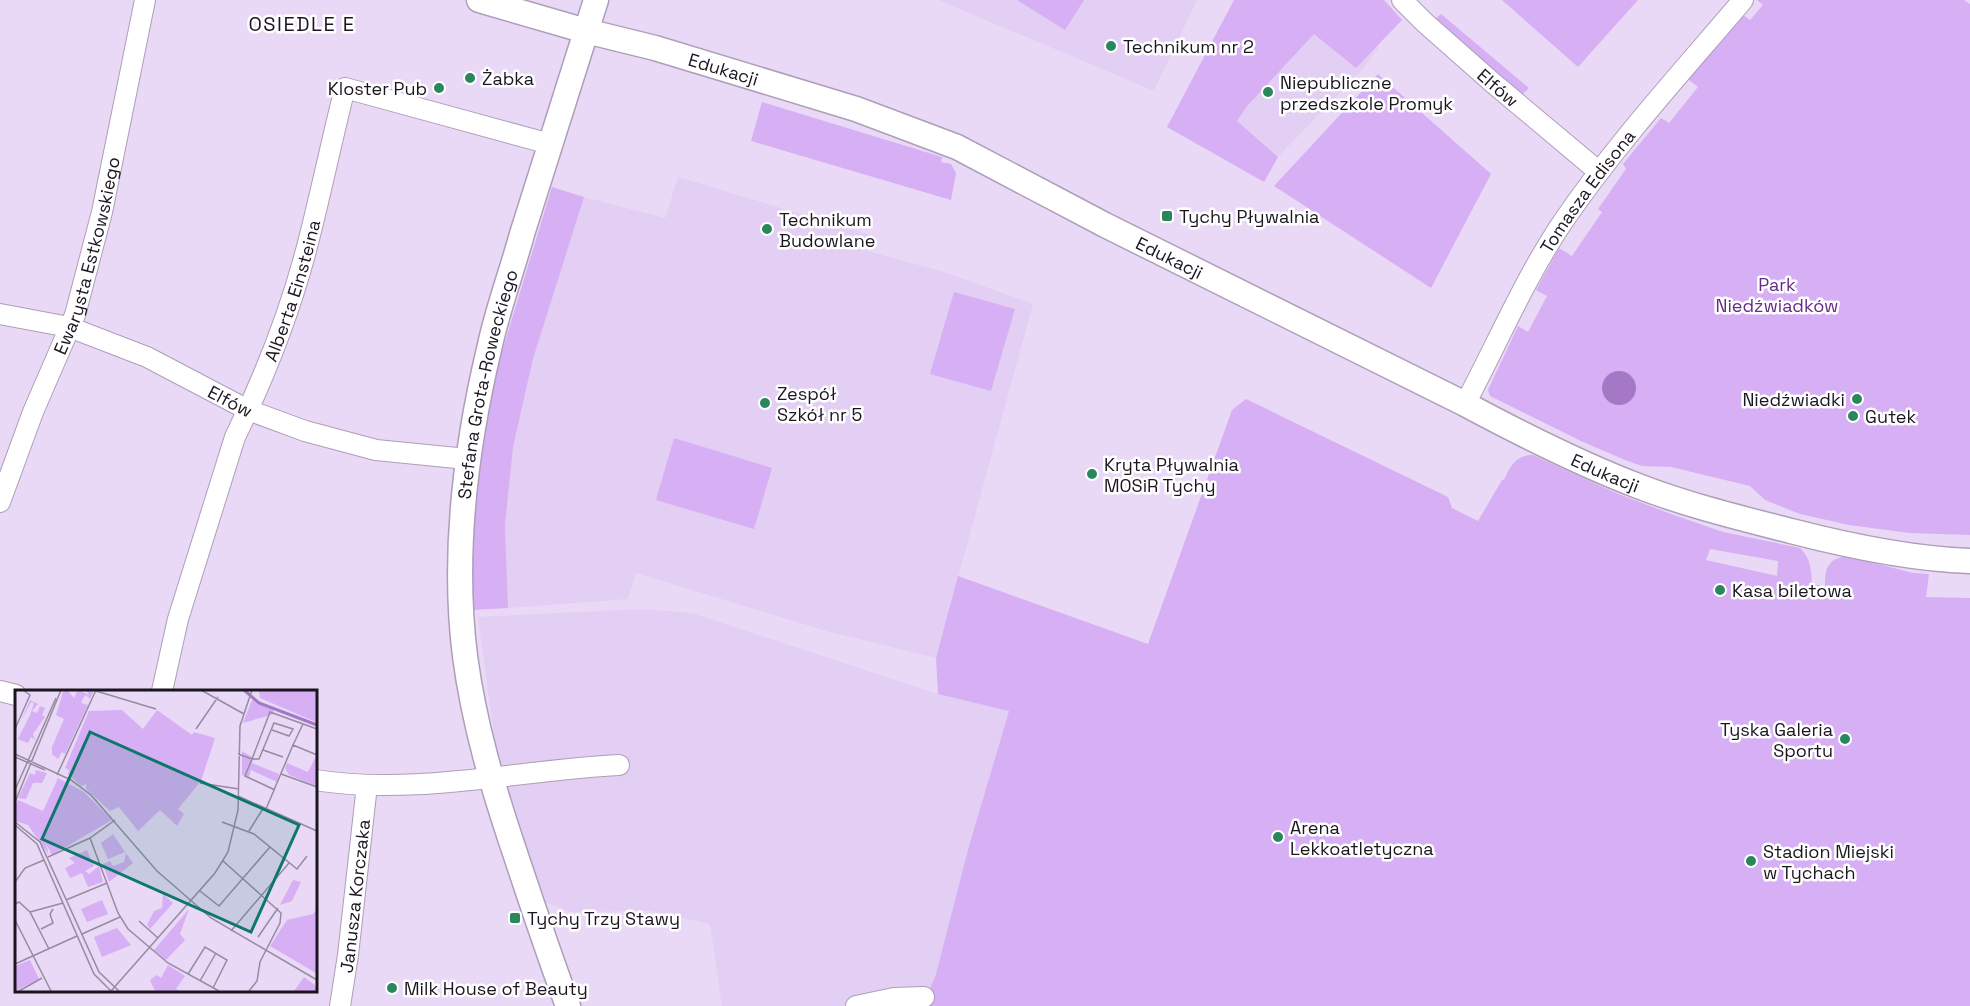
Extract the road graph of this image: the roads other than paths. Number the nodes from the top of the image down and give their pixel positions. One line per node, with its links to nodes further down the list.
1 (145, 0): 10 (street, Ewarysta Estkowskiego)
2 (479, 0): 6 (street, Edukacji)
3 (596, 0): 6 (street, Stefana Grota-Roweckiego)
4 (1402, 0): 8 (street, Elfów)
5 (1743, 0): 8 (street, Tomasza Edisona)
6 (586, 31): 7 (street, Stefana Grota-Roweckiego); 11 (street, Edukacji)
7 (550, 144): 12 (street, Alberta Einsteina); 13 (street, Stefana Grota-Roweckiego)
8 (1598, 171): 11 (street, Tomasza Edisona)
9 (0, 314): 10 (street, Elfów)
10 (69, 327): 12 (street, Elfów); 14 (street, Ewarysta Estkowskiego)
11 (1465, 404): 15 (street, Edukacji)
12 (248, 410): 13 (street, Elfów); 18 (street, Alberta Einsteina)
13 (467, 459): 22 (street, Stefana Grota-Roweckiego)
14 (0, 502)
15 (1848, 545): 16 (street, Edukacji); 17 (street, Edukacji)
16 (1970, 546)
17 (1970, 561)
18 (162, 690)
19 (0, 691): 20 (street)
20 (15, 695)
21 (620, 765): 22 (street)
22 (490, 779): 24 (street); 27 (street, Stefana Grota-Roweckiego)
23 (316, 780): 24 (street)
24 (367, 785): 26 (street, Janusza Korczaka)
25 (924, 997): 28 (street)
26 (340, 1006)
27 (568, 1006)
28 (856, 1006)

